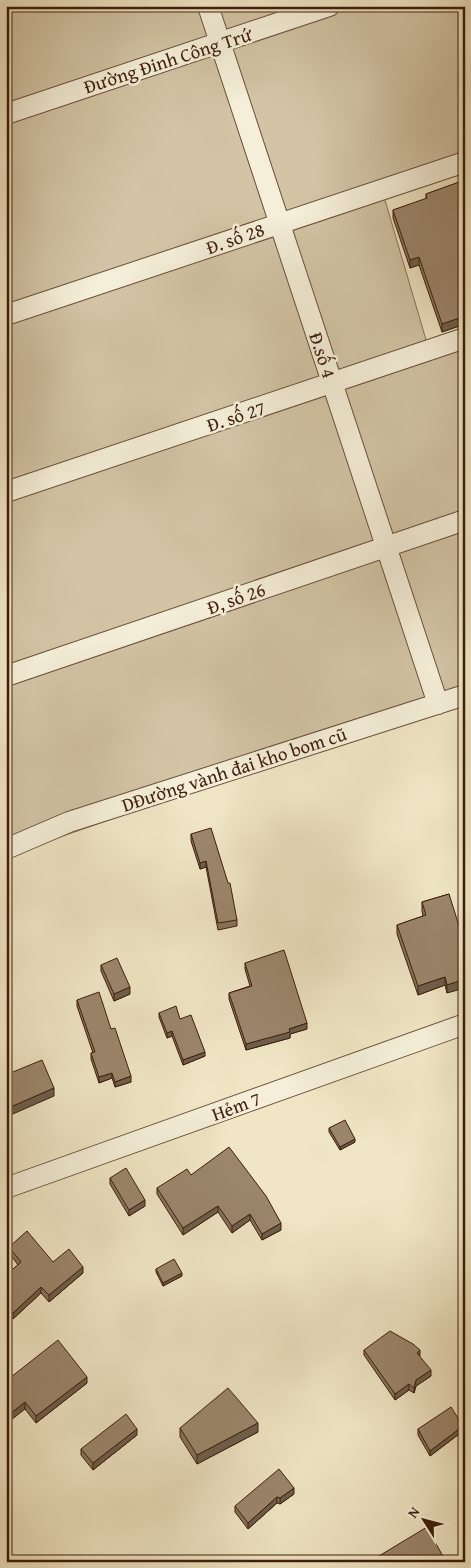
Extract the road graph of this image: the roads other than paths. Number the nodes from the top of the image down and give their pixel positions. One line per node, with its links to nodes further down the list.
1 (208, 6): 3 (street, Đ.số 4)
2 (329, 6): 3 (street, Đường Đinh Công Trứ)
3 (220, 43): 4 (street, Đường Đinh Công Trứ); 6 (street, Đ.số 4)
4 (6, 114)
5 (465, 162): 6 (street, Đ. số 28)
6 (279, 224): 7 (street, Đ. số 28); 9 (street, Đ.số 4)
7 (6, 315)
8 (465, 338): 9 (street, Đ. số 27)
9 (332, 384): 10 (street, Đ. số 27); 12 (street, Đ.số 4)
10 (6, 492)
11 (465, 520): 12 (street, Đ, số 26)
12 (386, 547): 13 (street, Đ, số 26); 15 (street, Đ.số 4)
13 (6, 676)
14 (465, 696): 15 (street, DĐường vành đai kho bom cũ); 16 (street)
15 (438, 704): 16 (street, DĐường vành đai kho bom cũ)
16 (98, 813): 17 (street, DĐường vành đai kho bom cũ)
17 (6, 849)
18 (465, 1024): 19 (street, Hẻm 7)
19 (6, 1188)

